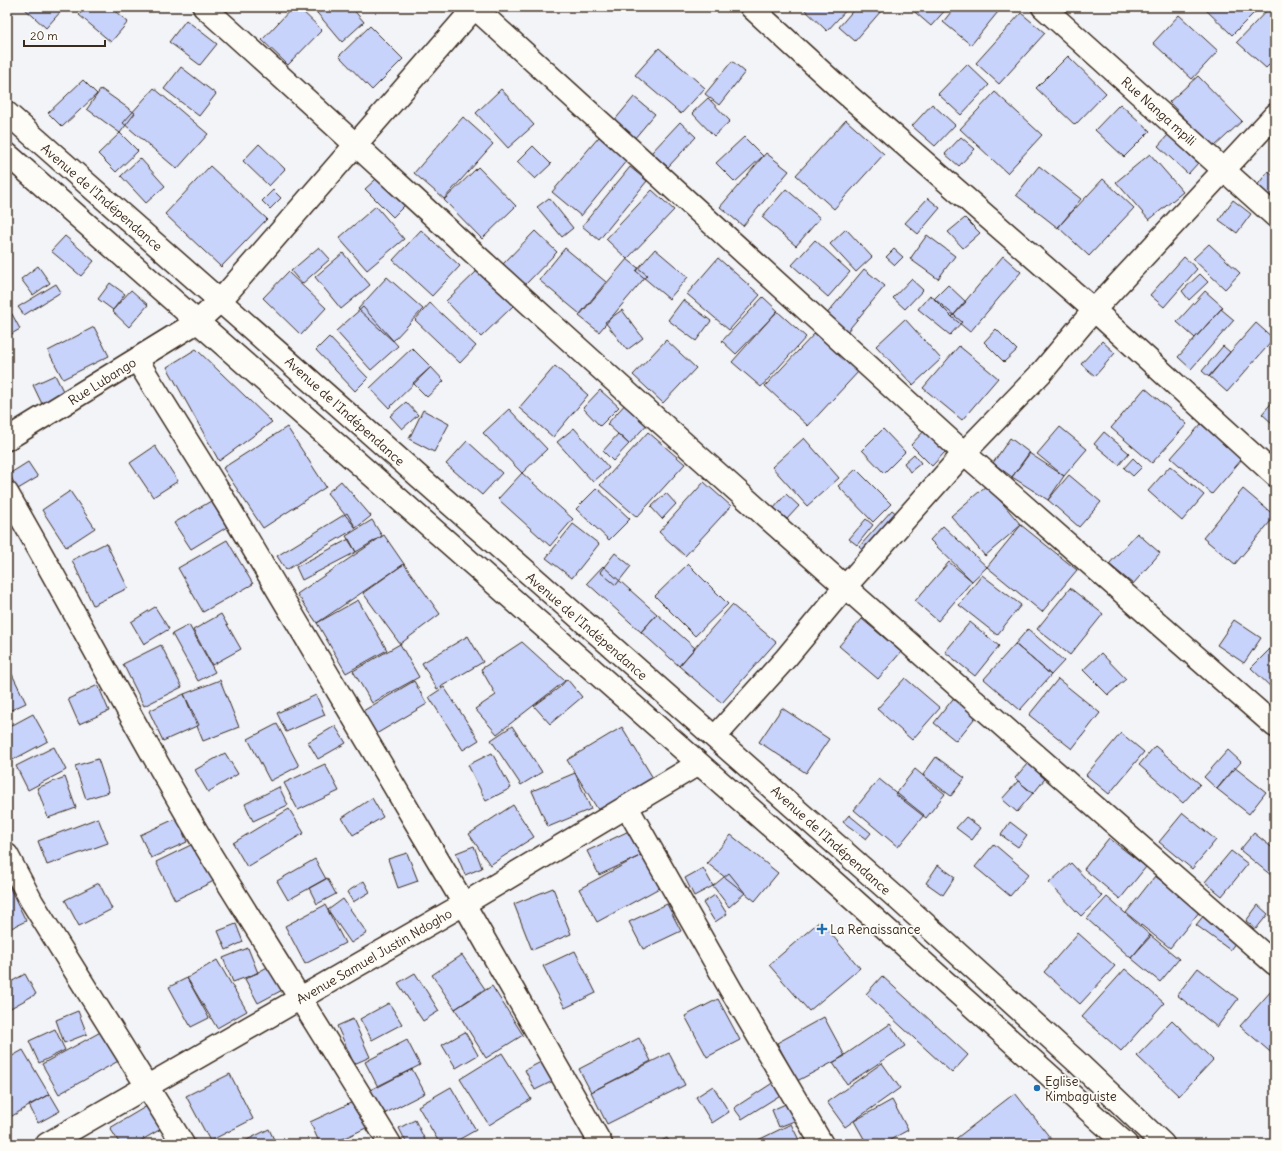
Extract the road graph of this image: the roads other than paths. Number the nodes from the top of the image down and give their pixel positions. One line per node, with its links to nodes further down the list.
1 (204, 7): 7 (street)
2 (474, 7): 7 (street, Rue Lubango); 16 (street)
3 (751, 7): 12 (street)
4 (1043, 7): 9 (street, Rue Nanga mpili)
5 (7, 113): 11 (street, Avenue de l'Indépendance)
6 (1275, 115): 9 (street)
7 (357, 145): 11 (street, Rue Lubango); 19 (street)
8 (7, 154): 13 (street)
9 (1224, 170): 10 (street, Rue Nanga mpili); 12 (street)
10 (1275, 216)
11 (220, 301): 13 (street, Rue Lubango); 21 (street, Avenue de l'Indépendance)
12 (1094, 310): 16 (street); 17 (street)
13 (197, 322): 14 (street, Rue Lubango); 22 (street)
14 (137, 360): 15 (street, Rue Lubango); 25 (street)
15 (7, 439)
16 (964, 453): 19 (street); 20 (street)
17 (1275, 475)
18 (7, 493): 27 (street)
19 (845, 587): 21 (street); 26 (street)
20 (1275, 726)
21 (715, 737): 35 (street, Avenue de l'Indépendance)
22 (698, 764): 23 (street, Avenue Samuel Justin Ndogho); 34 (street)
23 (627, 807): 25 (street, Avenue Samuel Justin Ndogho); 33 (street)
24 (7, 855): 28 (street)
25 (464, 904): 27 (street, Avenue Samuel Justin Ndogho); 32 (street)
26 (1275, 964)
27 (301, 998): 28 (street, Avenue Samuel Justin Ndogho); 31 (street)
28 (147, 1085): 29 (street, Avenue Samuel Justin Ndogho); 30 (street)
29 (47, 1144)
30 (183, 1144)
31 (390, 1144)
32 (601, 1144)
33 (822, 1144)
34 (1126, 1144)
35 (1163, 1144)

